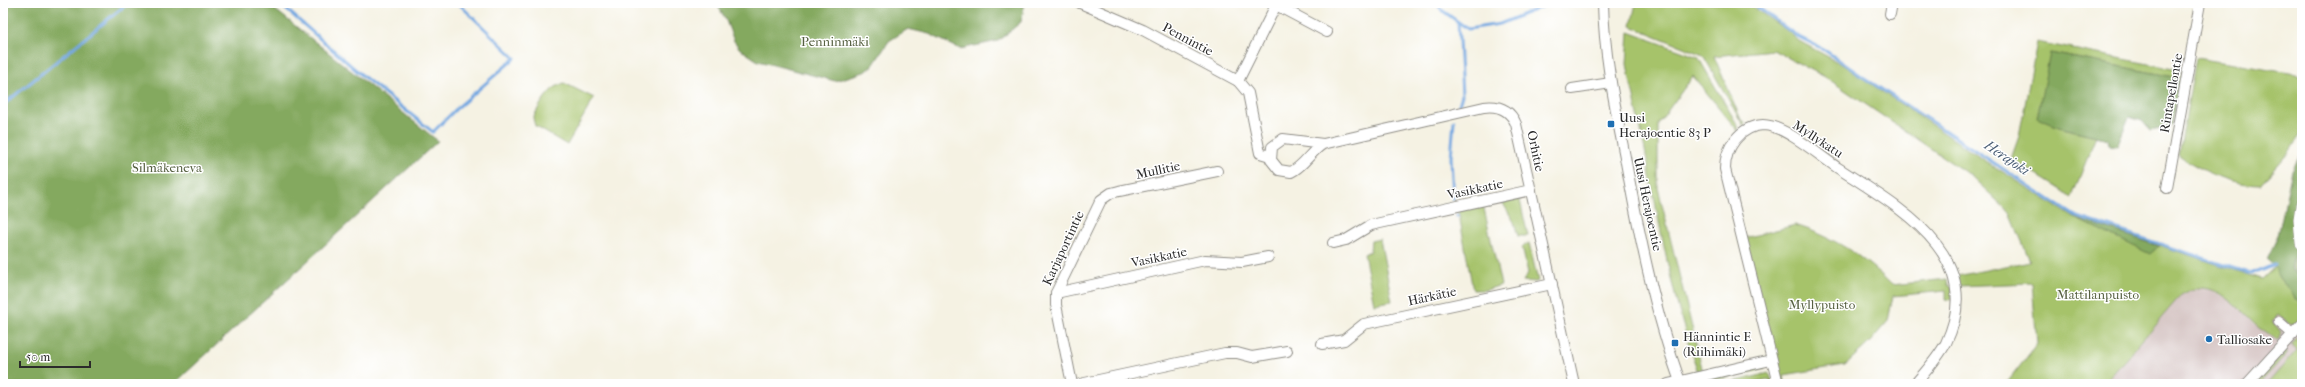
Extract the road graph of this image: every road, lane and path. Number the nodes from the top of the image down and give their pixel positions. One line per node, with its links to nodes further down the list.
1 (1080, 3): 8 (street, Pennintie)
2 (1603, 3): 9 (street, Uusi Herajoentie)
3 (1892, 3): 6 (street)
4 (2200, 3): 14 (street, Rintapellontie)
5 (1276, 4): 7 (street); 8 (street)
6 (1890, 14)
7 (1327, 32)
8 (1238, 81): 12 (street)
9 (1611, 83): 10 (street); 29 (street, Uusi Herajoentie)
10 (1572, 89)
11 (1323, 144): 12 (street, Orhitie); 12 (street, Orhitie); 15 (street, Orhitie)
12 (1270, 156)
13 (1217, 171): 16 (street, Mullitie)
14 (2167, 188)
15 (1531, 190): 18 (street, Vasikkatie); 21 (street, Orhitie)
16 (1105, 196): 22 (street, Karjaportintie)
17 (2302, 206): 19 (main road)
18 (1333, 243)
19 (2302, 243)
20 (1268, 258): 22 (street, Vasikkatie)
21 (1552, 284): 26 (street, Härkätie); 32 (street, Orhitie)
22 (1056, 293): 30 (street, Karjaportintie)
23 (2279, 322): 25 (street)
24 (2302, 324): 25 (street)
25 (2292, 334): 36 (street)
26 (1322, 344)
27 (1287, 351): 31 (street)
28 (1771, 360): 29 (street); 34 (street, Myllykatu); 35 (street, Myllykatu)
29 (1681, 383): 33 (street)
30 (1072, 384)
31 (1080, 384)
32 (1574, 384)
33 (1668, 384)
34 (1778, 384)
35 (1915, 384)
36 (2247, 384)

